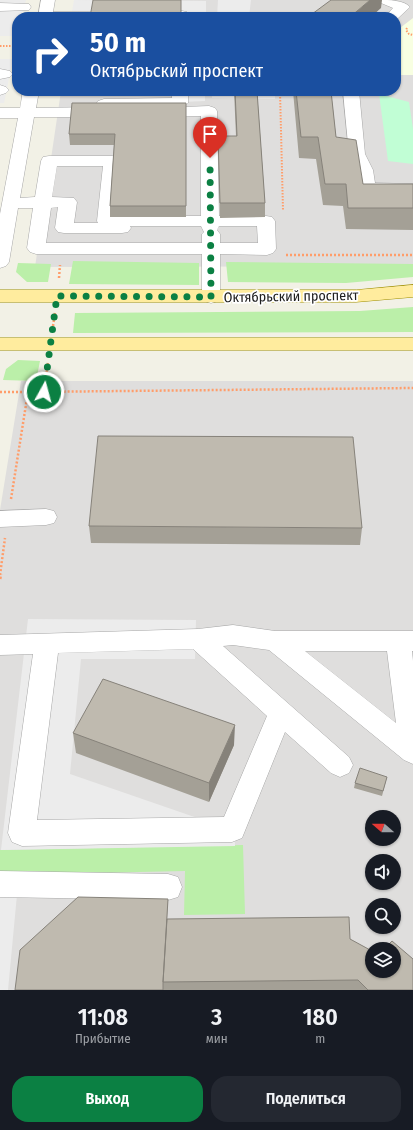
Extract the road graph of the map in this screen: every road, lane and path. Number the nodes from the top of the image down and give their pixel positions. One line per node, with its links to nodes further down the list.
1 (48, 0): 5 (street)
2 (386, 0): 6 (street)
3 (0, 7): 4 (street)
4 (24, 7)
5 (51, 12)
6 (398, 12)
7 (409, 27): 8 (path)
8 (413, 35)
9 (0, 46): 10 (path)
10 (12, 46)
11 (30, 96): 17 (street)
12 (180, 96): 15 (street)
13 (280, 96): 22 (path)
14 (351, 96): 19 (street)
15 (43, 105)
16 (0, 113): 17 (street)
17 (26, 118): 18 (street); 20 (street); 23 (street)
18 (0, 124)
19 (413, 189)
20 (11, 203): 21 (street); 26 (street)
21 (43, 203): 23 (street); 23 (street); 24 (street)
22 (284, 216)
23 (210, 225): 24 (street); 24 (street)
24 (211, 249): 30 (street)
25 (61, 260): 29 (path)
26 (0, 262)
27 (413, 291): 30 (main road, Октябрьский проспект)
28 (0, 296): 29 (main road, Октябрьский проспект)
29 (57, 296): 30 (main road, Октябрьский проспект); 32 (path)
30 (211, 297)
31 (0, 344): 32 (main road)
32 (50, 344): 33 (main road); 37 (path)
33 (413, 344)
34 (413, 388): 37 (path)
35 (0, 392): 36 (path)
36 (28, 392): 37 (path); 39 (path)
37 (44, 392)
38 (46, 517): 39 (street)
39 (4, 519): 40 (path)
40 (0, 579)
41 (198, 639): 42 (street); 44 (street); 46 (street)
42 (275, 641): 43 (street); 47 (street)
43 (405, 641): 47 (street)
44 (47, 644): 45 (street); 46 (street)
45 (0, 645)
46 (281, 712): 48 (street)
47 (413, 752)
48 (340, 765)
49 (0, 884): 50 (street)
50 (168, 887)

